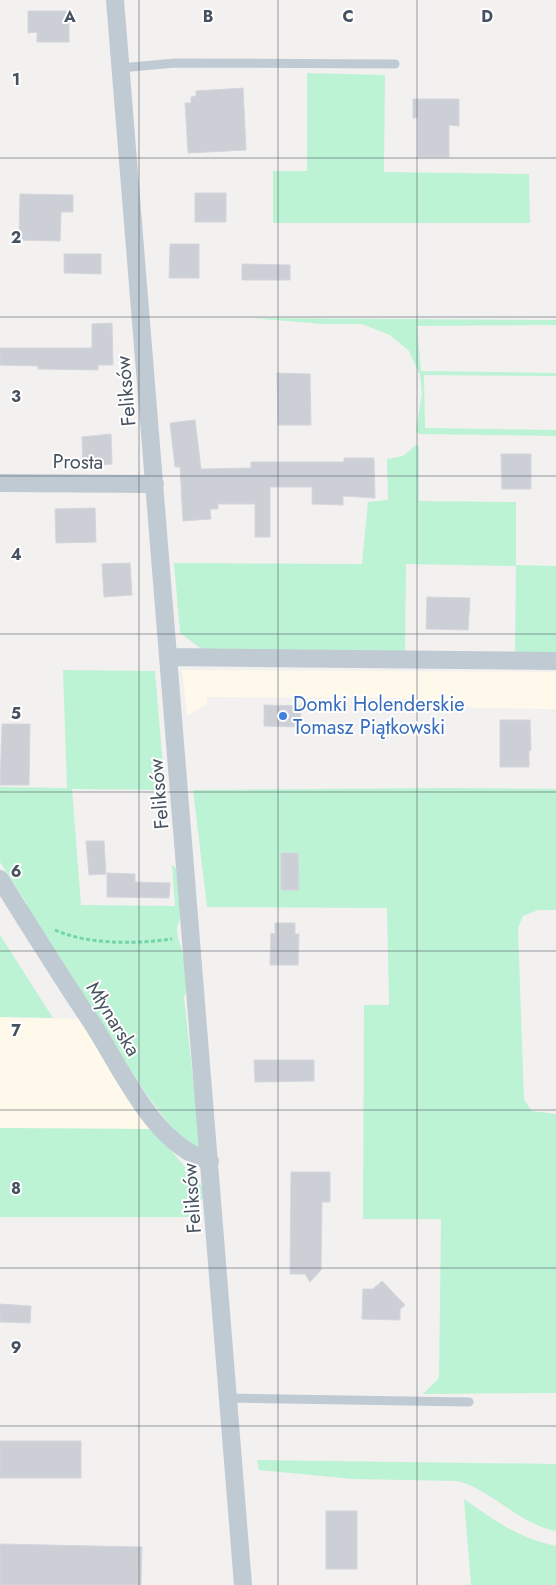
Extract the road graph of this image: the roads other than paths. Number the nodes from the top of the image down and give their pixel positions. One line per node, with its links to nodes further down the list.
1 (115, 0): 3 (street, Feliksów)
2 (395, 64): 3 (lane)
3 (120, 68): 5 (street, Feliksów)
4 (0, 483): 5 (street, Prosta)
5 (156, 484): 6 (street, Feliksów)
6 (170, 657): 7 (street); 9 (street, Feliksów)
7 (556, 661)
8 (0, 880): 9 (street, Młynarska)
9 (210, 1161): 10 (street, Feliksów)
10 (228, 1398): 11 (lane); 12 (street, Feliksów)
11 (469, 1402)
12 (243, 1585)

